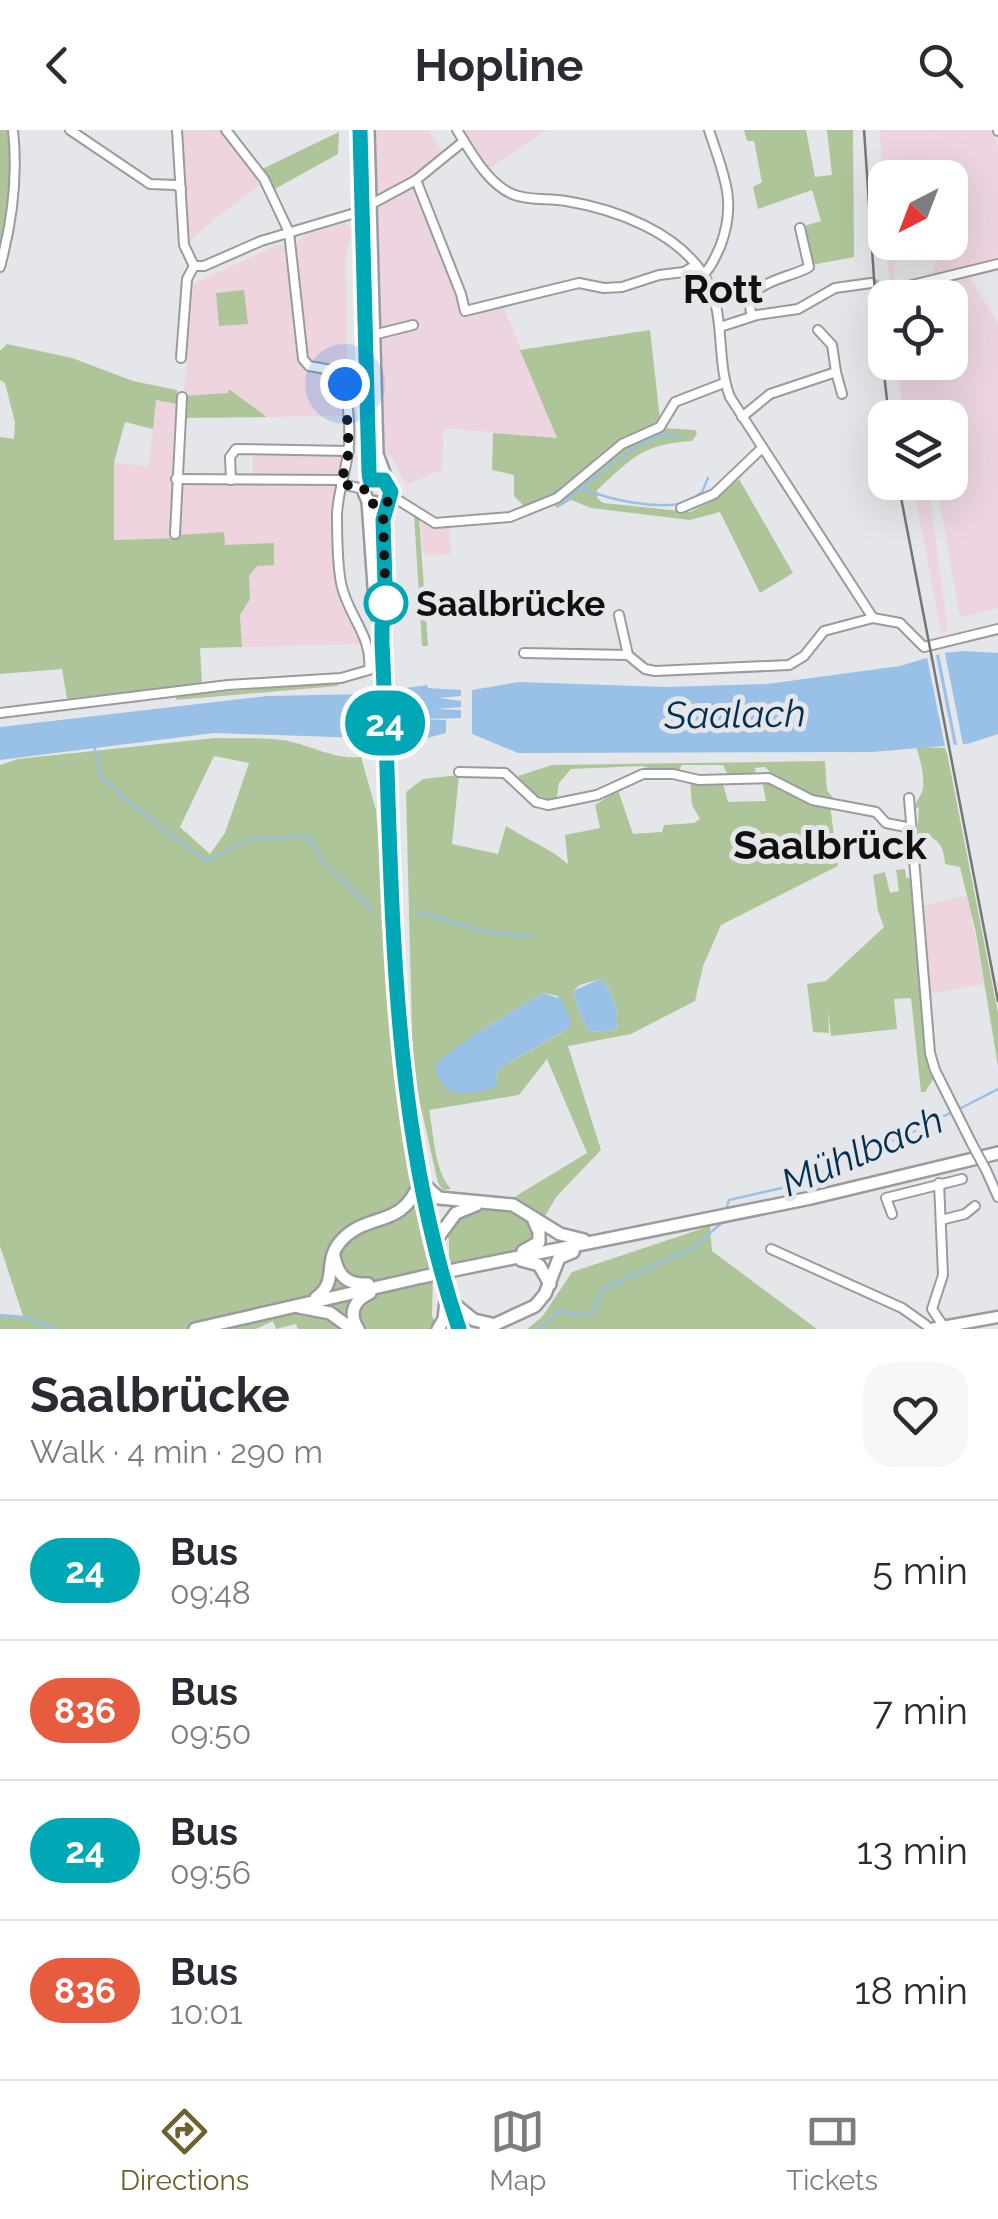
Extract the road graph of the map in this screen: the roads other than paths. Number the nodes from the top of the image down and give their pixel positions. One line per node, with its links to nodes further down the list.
1 (13, 130): 18 (street)
2 (70, 130): 11 (street)
3 (177, 130): 11 (street)
4 (226, 130): 14 (street)
5 (360, 130): 12 (main road)
6 (368, 130): 12 (main road)
7 (457, 130): 9 (street)
8 (708, 130): 19 (street)
9 (464, 141): 10 (street); 15 (street)
10 (416, 180): 12 (street); 15 (street)
11 (180, 189): 17 (street)
12 (366, 207): 14 (street); 26 (main road); 39 (main road)
13 (800, 228): 22 (street)
14 (289, 232): 17 (street); 34 (street)
15 (696, 264): 19 (street)
16 (998, 264): 20 (street)
17 (194, 266): 27 (street)
18 (0, 267)
19 (704, 274): 24 (street)
20 (933, 280)
21 (867, 283): 22 (street)
22 (752, 316): 24 (street)
23 (413, 325): 26 (street)
24 (720, 327): 29 (street)
25 (818, 330): 28 (street)
26 (373, 335): 37 (main road)
27 (181, 358)
28 (836, 372): 30 (street); 32 (street)
29 (724, 383): 32 (street); 40 (street)
30 (842, 394)
31 (182, 397): 35 (street)
32 (742, 417): 33 (street)
33 (760, 447): 41 (street); 44 (street)
34 (349, 451): 36 (street); 38 (street)
35 (176, 480): 36 (street); 42 (street)
36 (231, 480): 38 (street)
37 (384, 480): 39 (main road); 40 (main road)
38 (342, 482): 39 (street); 49 (street)
39 (368, 490): 40 (main road); 45 (main road)
40 (389, 498): 45 (main road)
41 (681, 508)
42 (175, 534)
43 (620, 615): 48 (street)
44 (873, 618): 46 (street); 48 (street)
45 (382, 626): 55 (main road)
46 (998, 629)
47 (524, 654): 48 (street)
48 (628, 655)
49 (0, 714)
50 (459, 772): 52 (street)
51 (910, 798): 52 (street)
52 (911, 828): 57 (street, bridge)
53 (998, 1154): 64 (main road)
54 (962, 1179): 56 (street)
55 (420, 1181): 58 (main road); 61 (main road); 65 (main road)
56 (938, 1182): 62 (street); 63 (street)
57 (998, 1197)
58 (481, 1203): 60 (main road); 65 (main road)
59 (975, 1206): 63 (street)
60 (526, 1211): 64 (main road); 69 (main road)
61 (398, 1214): 65 (main road); 67 (main road)
62 (892, 1214)
63 (941, 1220): 75 (street)
64 (603, 1241): 68 (main road); 71 (main road)
65 (433, 1244): 72 (main road)
66 (771, 1249): 79 (street)
67 (333, 1254): 70 (main road); 73 (main road)
68 (516, 1258): 69 (main road); 71 (main road)
69 (486, 1264): 70 (main road, bridge)
70 (392, 1283): 73 (main road); 81 (main road)
71 (550, 1284): 77 (main road)
72 (446, 1292): 77 (main road); 82 (main road); 83 (main road)
73 (312, 1300): 74 (main road)
74 (284, 1306): 80 (main road); 81 (main road)
75 (932, 1309): 78 (street); 79 (street)
76 (998, 1317): 78 (street)
77 (489, 1326)
78 (944, 1327): 79 (street)
79 (927, 1328)
80 (195, 1329)
81 (355, 1329)
82 (438, 1329)
83 (459, 1329)

